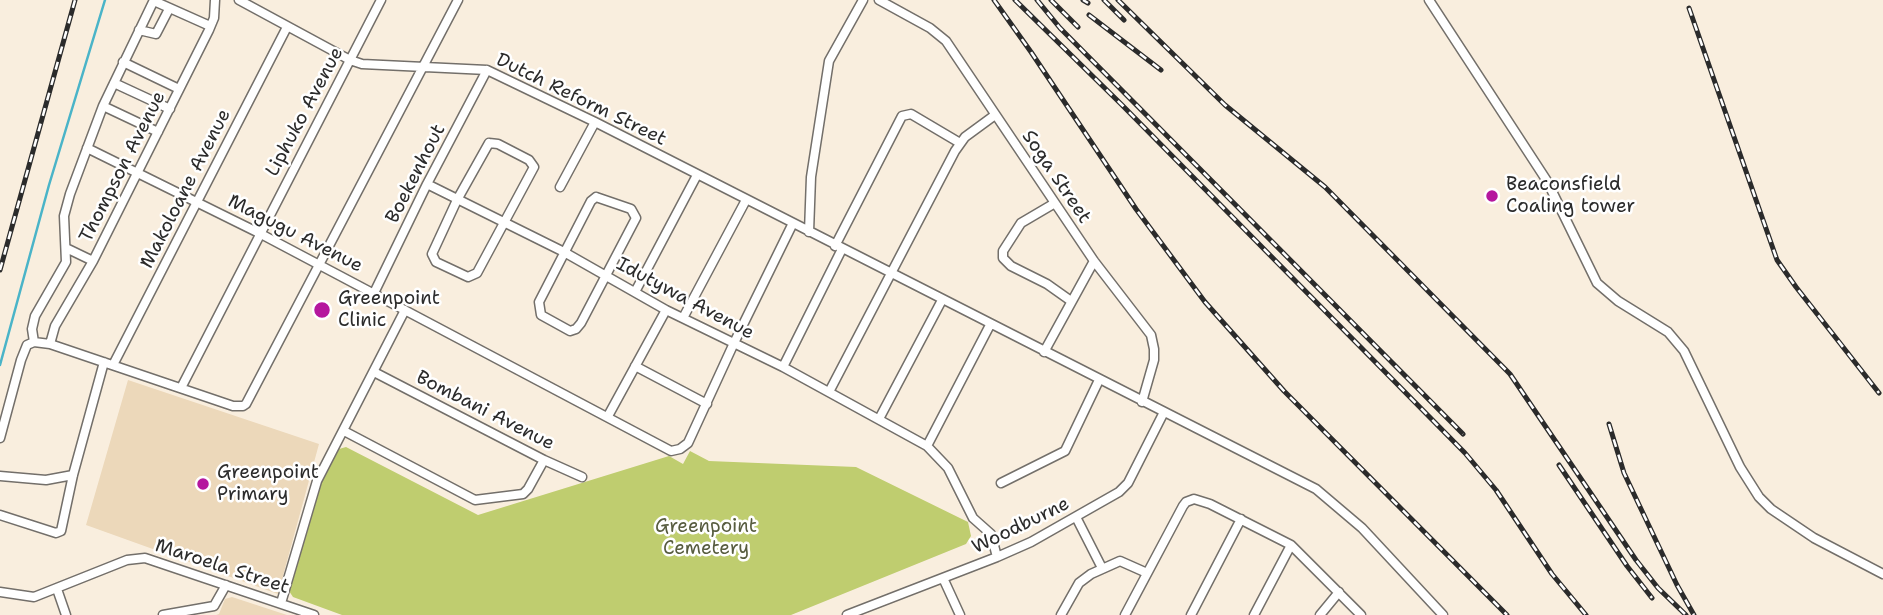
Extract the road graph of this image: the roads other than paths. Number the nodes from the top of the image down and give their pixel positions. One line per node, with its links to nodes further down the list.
1 (154, 0): 9 (street); 12 (street)
2 (239, 0): 11 (street, Dutch Reform Street)
3 (381, 0): 13 (street, Liphuko Avenue)
4 (458, 0): 15 (street)
5 (863, 0): 36 (street)
6 (879, 0): 21 (street, Soga Street)
7 (1429, 0): 86 (street)
8 (213, 1): 10 (street, Thompson Avenue)
9 (169, 9): 10 (street); 12 (street)
10 (211, 26): 18 (street, Thompson Avenue)
11 (287, 27): 13 (street, Dutch Reform Street); 32 (street, Makoloane Avenue)
12 (139, 30): 14 (street)
13 (350, 60): 15 (street, Dutch Reform Street); 37 (street, Liphuko Avenue)
14 (123, 62): 17 (street); 18 (street)
15 (425, 66): 16 (street, Dutch Reform Street); 43 (street)
16 (487, 69): 22 (street, Dutch Reform Street); 28 (street, Boekenhout)
17 (114, 83): 19 (street); 20 (street)
18 (179, 89): 20 (street, Thompson Avenue)
19 (103, 106): 23 (street); 25 (street)
20 (170, 108): 23 (street, Thompson Avenue)
21 (995, 115): 24 (street); 33 (street, Soga Street)
22 (595, 122): 27 (street, Dutch Reform Street); 29 (street)
23 (158, 132): 26 (street, Thompson Avenue)
24 (960, 144): 38 (street); 44 (street)
25 (87, 148): 26 (street, Magugu Avenue); 39 (street)
26 (138, 173): 32 (street, Magugu Avenue); 41 (street, Thompson Avenue)
27 (697, 175): 31 (street, Dutch Reform Street); 46 (street)
28 (426, 184): 30 (street, Idutywa Avenue); 47 (street, Boekenhout)
29 (560, 187)
30 (457, 200): 34 (street, Idutywa Avenue); 34 (street); 34 (street)
31 (746, 200): 35 (street, Dutch Reform Street); 52 (street)
32 (197, 201): 37 (street, Magugu Avenue); 59 (street, Makoloane Avenue)
33 (1055, 203): 42 (street, Soga Street); 49 (street)
34 (505, 223): 40 (street, Idutywa Avenue)
35 (793, 223): 36 (street, Dutch Reform Street); 55 (street)
36 (808, 232): 38 (street, Dutch Reform Street)
37 (259, 233): 43 (street, Magugu Avenue); 64 (street, Liphuko Avenue)
38 (839, 247): 44 (street, Dutch Reform Street); 61 (street)
39 (66, 248): 41 (street); 54 (street)
40 (564, 253): 45 (street, Idutywa Avenue); 45 (street); 45 (street)
41 (93, 261): 56 (street, Thompson Avenue)
42 (1094, 261): 49 (street); 66 (street, Soga Street)
43 (320, 265): 47 (street, Magugu Avenue); 64 (street)
44 (892, 274): 48 (street, Dutch Reform Street); 65 (street)
45 (607, 275): 46 (street, Idutywa Avenue)
46 (635, 292): 51 (street, Idutywa Avenue)
47 (374, 293): 50 (street, Magugu Avenue)
48 (942, 300): 53 (street, Dutch Reform Street); 70 (street)
49 (1071, 300): 57 (street)
50 (405, 310): 62 (street); 69 (street, Magugu Avenue)
51 (666, 310): 52 (street, Idutywa Avenue); 60 (street)
52 (683, 318): 55 (street, Idutywa Avenue)
53 (990, 325): 57 (street, Dutch Reform Street); 73 (street)
54 (34, 342): 56 (street); 72 (street)
55 (734, 343): 61 (street, Idutywa Avenue); 67 (street)
56 (50, 344): 58 (street)
57 (1044, 352): 63 (street, Dutch Reform Street)
58 (104, 362): 59 (street); 75 (street)
59 (113, 365): 64 (street)
60 (635, 366): 67 (street); 69 (street)
61 (783, 367): 65 (street, Idutywa Avenue)
62 (374, 372): 71 (street); 74 (street, Bombani Avenue)
63 (1099, 380): 66 (street, Dutch Reform Street); 78 (street)
64 (181, 388)
65 (829, 392): 70 (street, Idutywa Avenue)
66 (1142, 402): 68 (street, Dutch Reform Street)
67 (707, 404): 69 (street, Magugu Avenue)
68 (1164, 412): 80 (street, Woodburne); 105 (street, Dutch Reform Street)
69 (608, 416)
70 (879, 419): 73 (street, Idutywa Avenue)
71 (344, 431): 74 (street); 92 (street)
72 (0, 438)
73 (927, 446): 83 (street, Idutywa Avenue)
74 (544, 460): 77 (street, Bombani Avenue)
75 (73, 475): 76 (street); 79 (street)
76 (0, 477)
77 (582, 477)
78 (1001, 483)
79 (0, 515)
80 (1076, 517): 83 (street, Woodburne); 84 (street)
81 (1241, 519): 82 (street); 85 (street); 101 (street)
82 (1291, 545): 91 (street); 102 (street)
83 (997, 557): 87 (street, Woodburne)
84 (1102, 568): 85 (street); 99 (street)
85 (1147, 573): 100 (street)
86 (1883, 574)
87 (943, 578): 97 (street, Woodburne); 98 (street)
88 (226, 585): 89 (street, Maroela Street); 92 (street, Maroela Street); 93 (street)
89 (57, 589): 90 (street, Maroela Street); 94 (street)
90 (0, 592)
91 (1339, 592): 103 (street); 104 (street)
92 (281, 603): 96 (street, Maroela Street)
93 (181, 614): 95 (street)
94 (66, 615)
95 (163, 615)
96 (314, 615)
97 (848, 615)
98 (960, 615)
99 (1061, 615)
100 (1125, 615)
101 (1191, 615)
102 (1254, 615)
103 (1320, 615)
104 (1361, 615)
105 (1443, 615)

